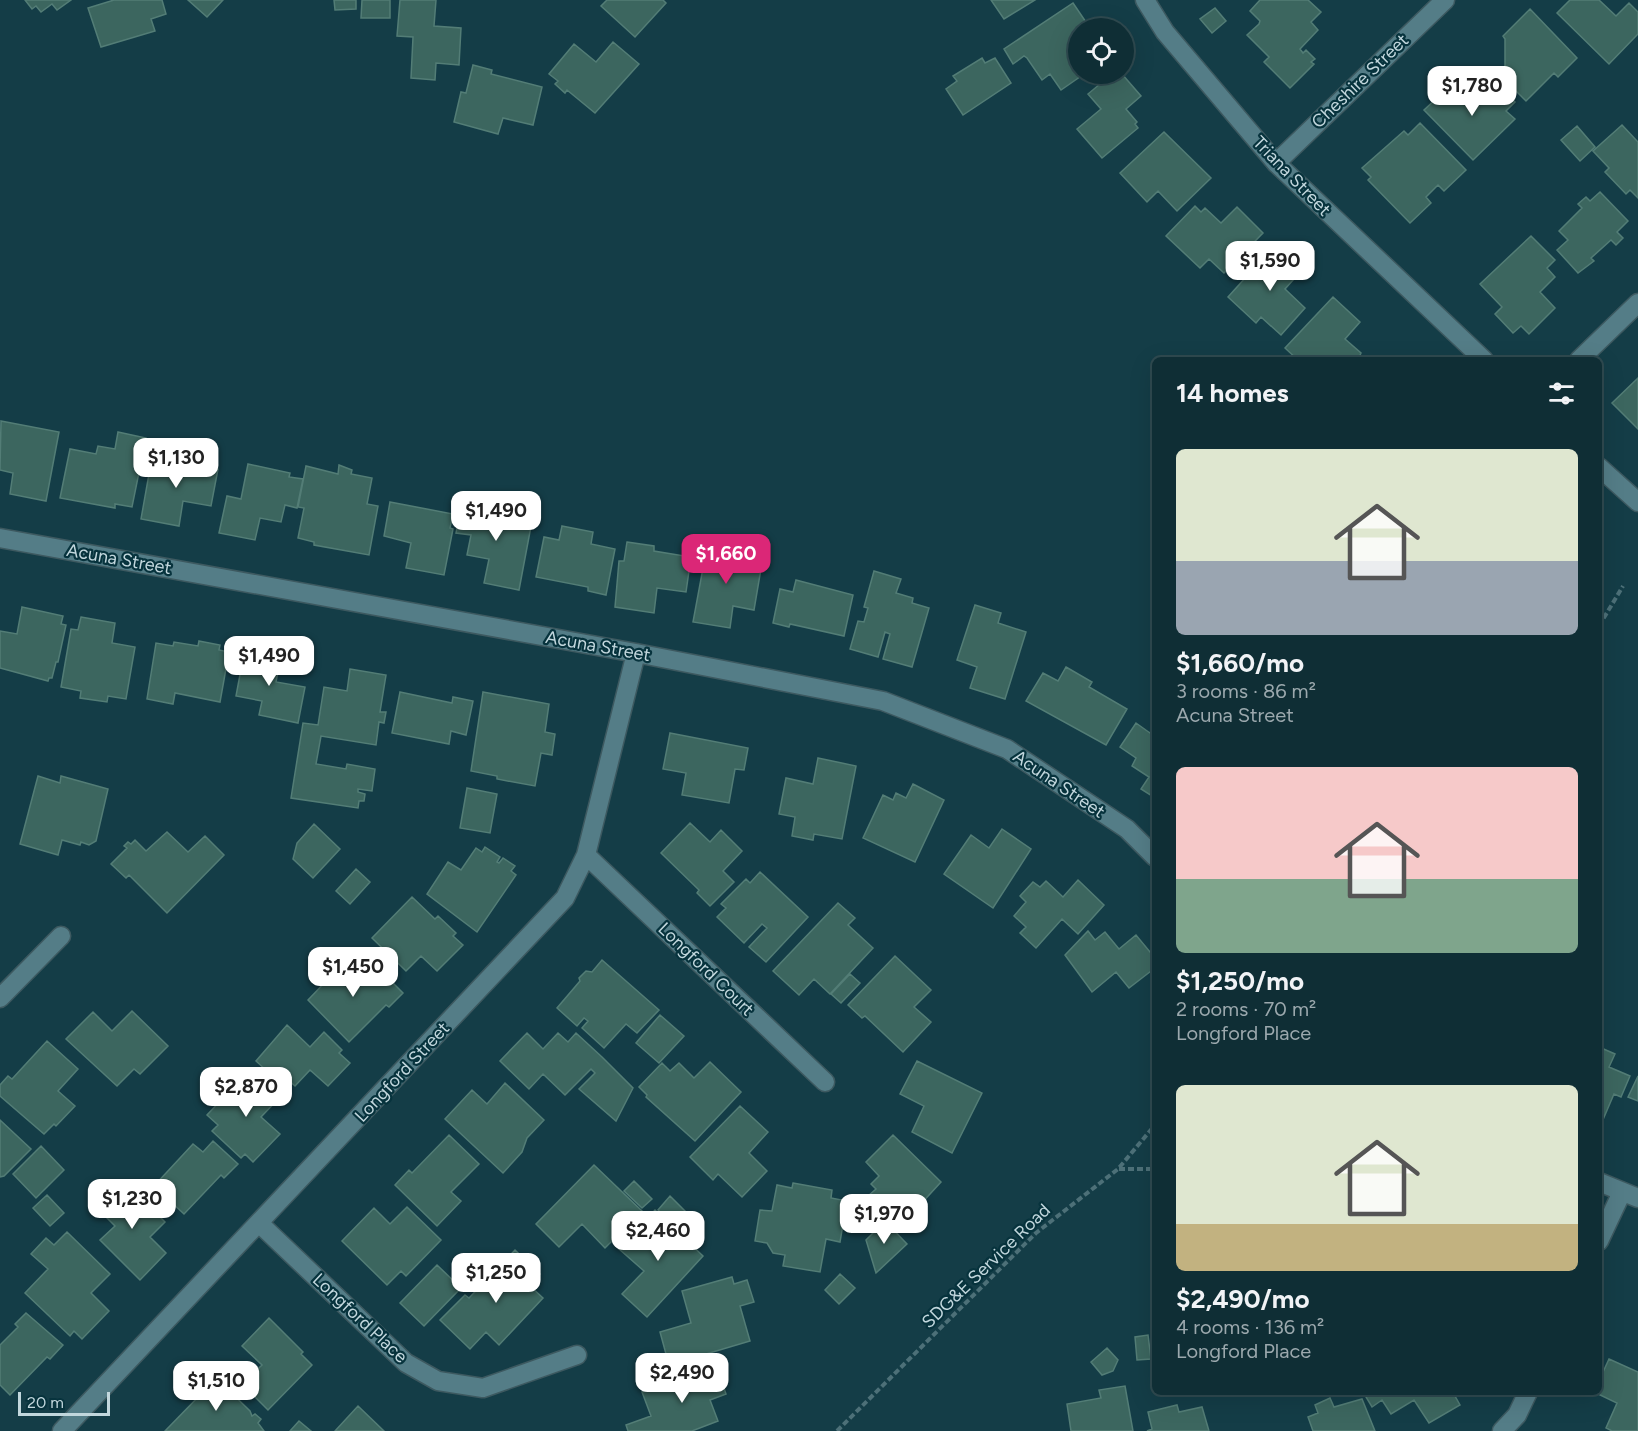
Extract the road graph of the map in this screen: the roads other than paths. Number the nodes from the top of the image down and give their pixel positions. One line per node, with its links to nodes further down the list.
1 (1145, 0): 3 (street, Triana Street)
2 (1445, 0): 3 (street, Cheshire Street)
3 (1276, 163): 5 (street, Triana Street)
4 (1638, 303): 6 (street)
5 (1481, 357)
6 (1582, 357)
7 (1602, 470): 8 (street)
8 (1638, 502)
9 (0, 538): 10 (street, Acuna Street)
10 (636, 653): 11 (street, Acuna Street); 12 (street, Longford Street)
11 (1152, 854)
12 (586, 855): 15 (street, Longford Court); 18 (street, Longford Street)
13 (61, 936): 14 (street)
14 (0, 998)
15 (825, 1082)
16 (1602, 1183): 17 (street)
17 (1630, 1195): 19 (street)
18 (259, 1223): 20 (street, Longford Place); 22 (street, Longford Street)
19 (1602, 1237)
20 (577, 1355)
21 (1527, 1395): 23 (street)
22 (62, 1431)
23 (1502, 1431)

